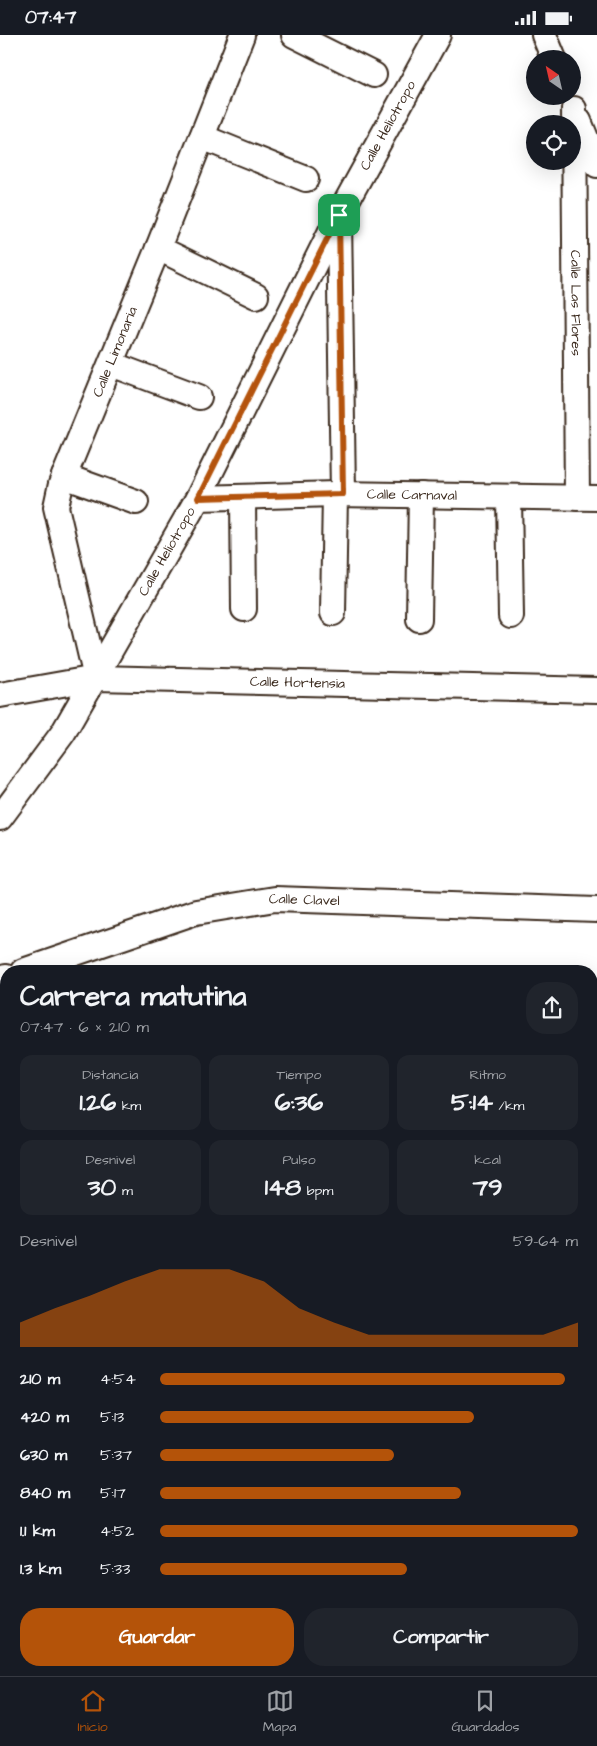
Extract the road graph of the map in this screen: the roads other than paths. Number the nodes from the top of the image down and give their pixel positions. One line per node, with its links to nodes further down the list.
1 (242, 35): 9 (street, Calle Limonaria)
2 (294, 35): 6 (street)
3 (438, 35): 12 (street, Calle Heliotropo)
4 (544, 35): 5 (street)
5 (550, 50)
6 (374, 75)
7 (572, 105): 23 (street, Calle Las Flores)
8 (573, 105): 10 (street, Calle Las Flores)
9 (202, 137): 11 (street); 13 (street, Calle Limonaria)
10 (597, 165)
11 (306, 179)
12 (339, 215): 18 (street); 22 (street, Calle Heliotropo)
13 (158, 249): 14 (street); 15 (street, Calle Limonaria)
14 (256, 295)
15 (111, 364): 16 (street); 17 (street, Calle Limonaria)
16 (199, 397)
17 (64, 477): 24 (street); 29 (street, Calle Limonaria)
18 (339, 494): 19 (street, Calle Carnaval); 20 (street, Calle Carnaval); 26 (street)
19 (421, 495): 21 (street, Calle Carnaval); 28 (street)
20 (243, 497): 22 (street, Calle Carnaval); 25 (street)
21 (509, 497): 23 (street, Calle Carnaval); 27 (street)
22 (198, 498): 29 (street, Calle Heliotropo)
23 (587, 498)
24 (136, 502)
25 (244, 609)
26 (333, 613)
27 (511, 616)
28 (418, 619)
29 (96, 678): 30 (street, Calle Hortensia); 31 (street, Calle Hortensia); 32 (street, Calle Heliotropo)
30 (597, 690)
31 (0, 695)
32 (0, 818)
33 (597, 911): 34 (street, Calle Clavel)
34 (41, 965)

